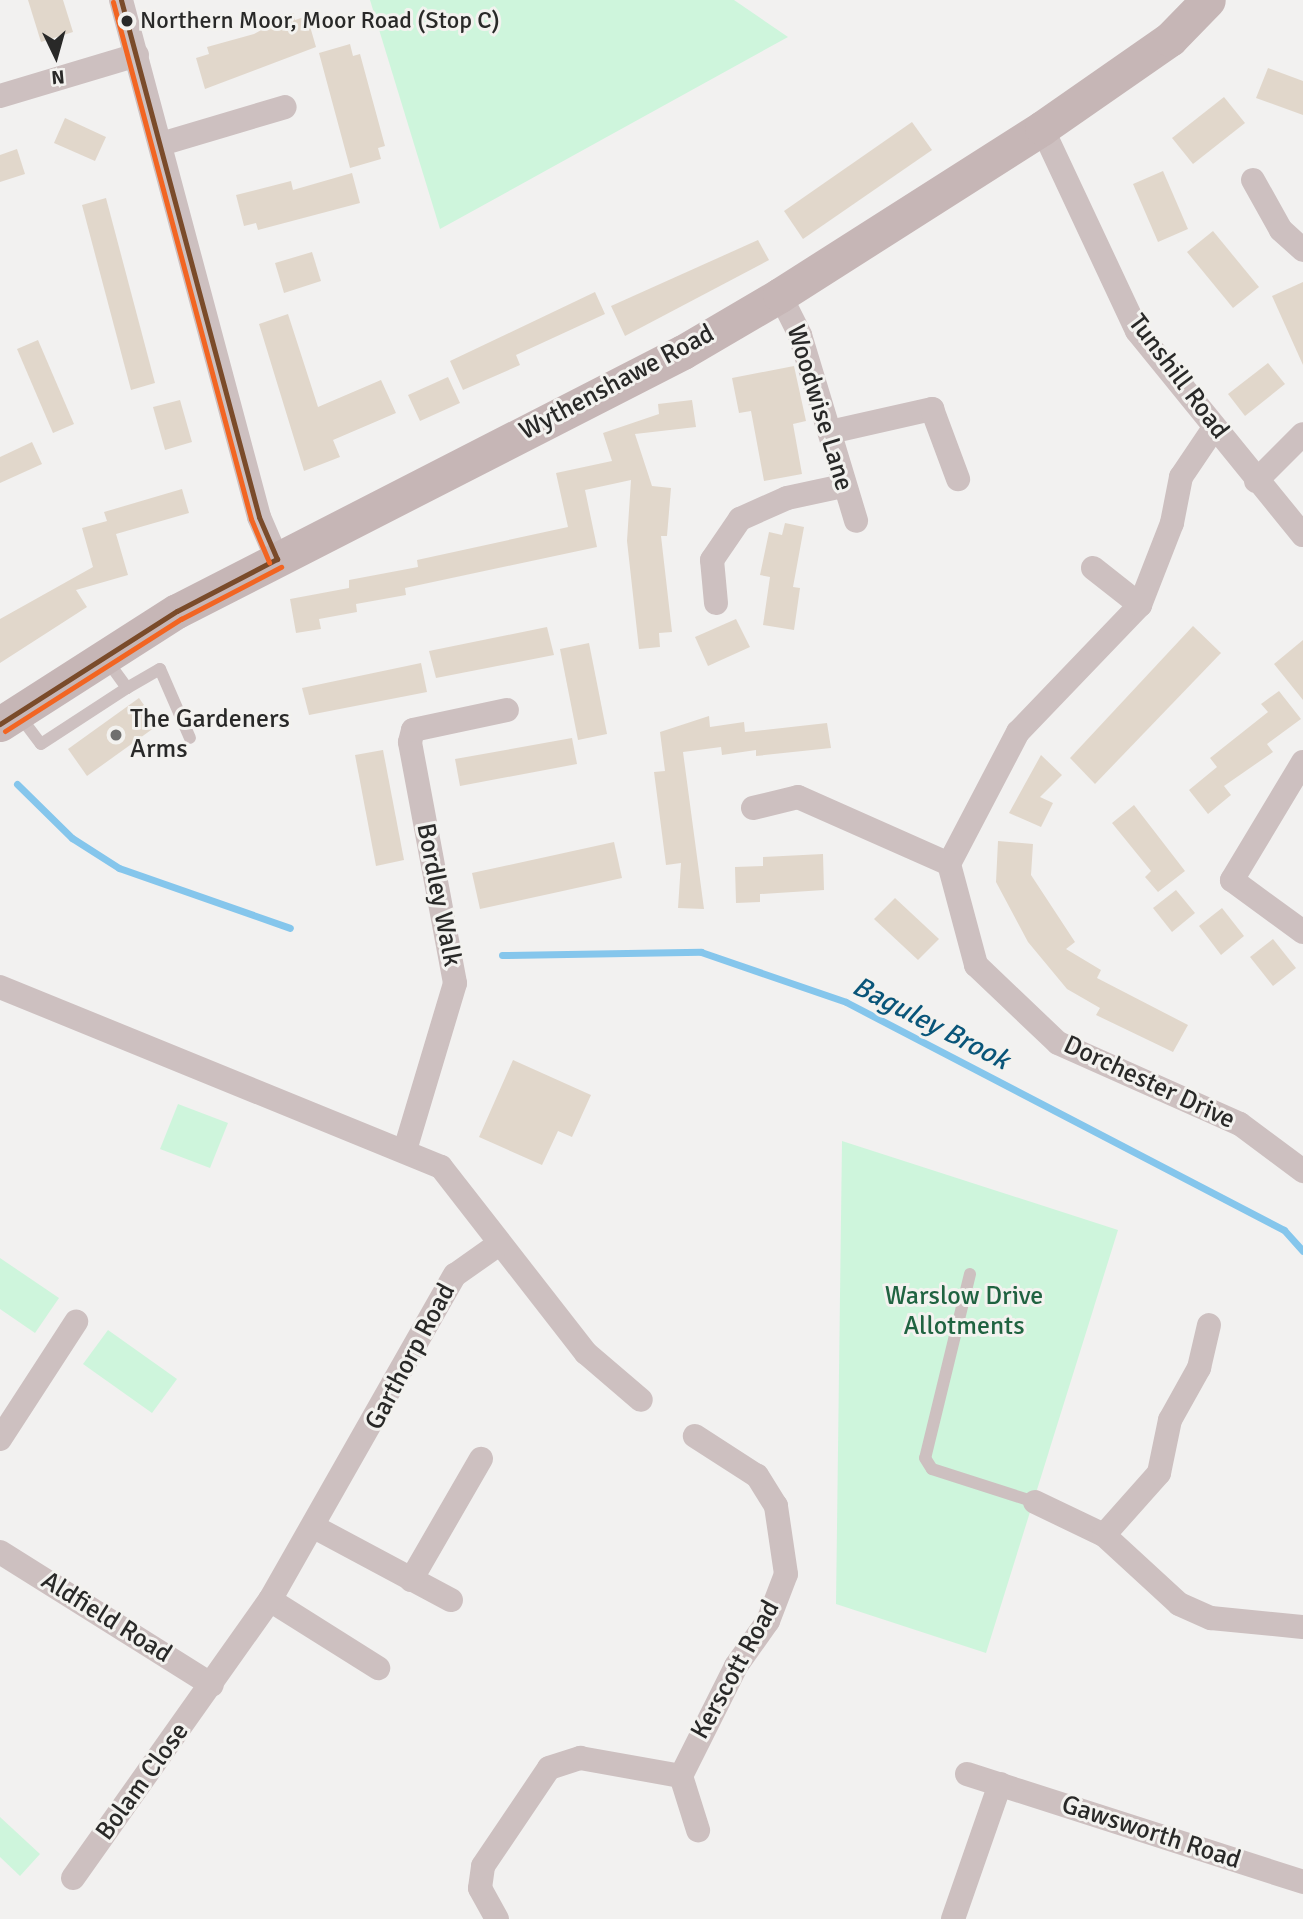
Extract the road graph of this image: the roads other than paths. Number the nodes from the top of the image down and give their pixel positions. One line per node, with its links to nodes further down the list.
1 (121, 0): 3 (street)
2 (1208, 0): 6 (main road, Wythenshawe Road)
3 (137, 55): 4 (street); 7 (street)
4 (0, 96)
5 (285, 107): 7 (street)
6 (1042, 128): 10 (main road, Wythenshawe Road); 11 (street, Tunshill Road)
7 (161, 144): 19 (street)
8 (1253, 180): 9 (street)
9 (1303, 250)
10 (780, 295): 12 (street, Woodwise Lane); 19 (main road, Wythenshawe Road)
11 (1214, 428): 15 (street, Tunshill Road); 22 (street)
12 (830, 432): 14 (street); 16 (street, Woodwise Lane)
13 (1303, 434): 15 (street)
14 (958, 479)
15 (1256, 481): 18 (street, Tunshill Road)
16 (843, 486): 17 (street, Woodwise Lane); 21 (street)
17 (856, 521)
18 (1303, 535)
19 (277, 559): 23 (main road, Wythenshawe Road)
20 (1093, 568): 22 (street)
21 (716, 603)
22 (1140, 605): 30 (street)
23 (106, 658): 24 (lane); 26 (main road, Wythenshawe Road)
24 (127, 688): 26 (lane); 27 (lane)
25 (507, 710): 33 (street, Bordley Walk)
26 (9, 720)
27 (190, 738)
28 (1303, 762): 31 (street)
29 (753, 808): 30 (street)
30 (949, 864): 34 (street, Dorchester Drive)
31 (1303, 932)
32 (0, 987): 33 (street)
33 (405, 1150): 35 (street)
34 (1303, 1171)
35 (499, 1244): 39 (street); 44 (street, Garthorp Road)
36 (970, 1274): 43 (lane)
37 (76, 1322): 41 (street)
38 (1209, 1325): 45 (street)
39 (641, 1400)
40 (695, 1436): 54 (street, Kerscott Road)
41 (0, 1439)
42 (481, 1459): 47 (street)
43 (1035, 1502): 45 (street)
44 (316, 1528): 47 (street); 48 (street, Garthorp Road)
45 (1104, 1535): 50 (street)
46 (0, 1552): 52 (street, Aldfield Road)
47 (411, 1580): 49 (street)
48 (270, 1600): 51 (street); 52 (street, Garthorp Road)
49 (451, 1601)
50 (1303, 1626)
51 (378, 1668)
52 (212, 1685): 57 (street, Bolam Close)
53 (967, 1774): 55 (street, Gawsworth Road)
54 (681, 1776): 56 (street); 59 (street)
55 (1000, 1784): 58 (street, Gawsworth Road); 60 (street)
56 (698, 1830)
57 (73, 1878)
58 (1303, 1882)
59 (496, 1919)
60 (953, 1919)

